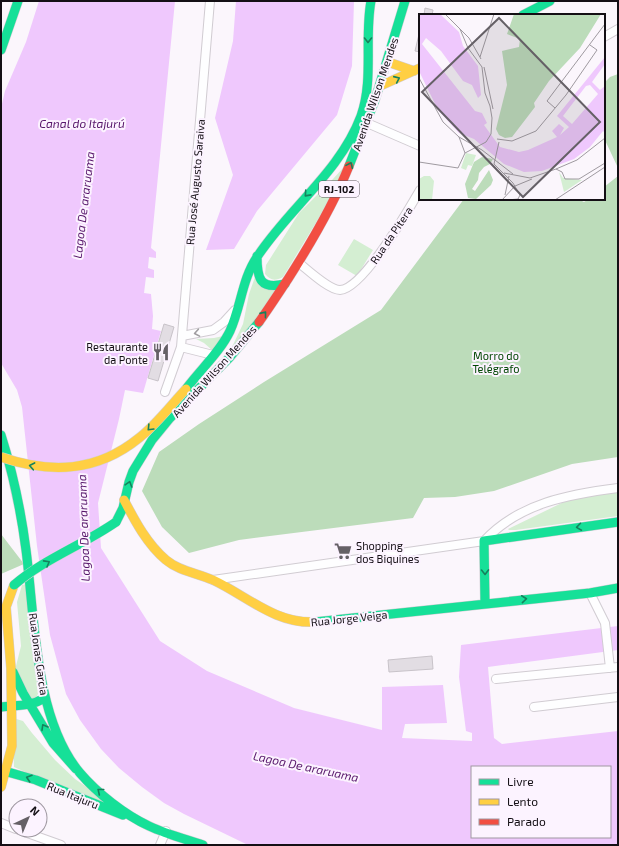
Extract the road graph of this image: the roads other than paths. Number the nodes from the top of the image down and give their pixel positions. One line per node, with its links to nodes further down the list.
1 (18, 1): 10 (main road)
2 (210, 1): 21 (street, Rua José Augusto Saraiva)
3 (371, 1): 17 (main road, Avenida Wilson Mendes / RJ-102, one-way to 17)
4 (550, 1): 6 (main road)
5 (404, 2): 11 (main road, Avenida Wilson Mendes / RJ-102)
6 (540, 3): 7 (main road)
7 (524, 14)
8 (618, 29): 9 (street)
9 (605, 36)
10 (1, 50)
11 (388, 62): 12 (main road); 13 (main road, Avenida Wilson Mendes / RJ-102)
12 (417, 70): 13 (main road, one-way to 12)
13 (380, 86): 14 (main road, Avenida Wilson Mendes / RJ-102)
14 (367, 123): 15 (street); 18 (main road, Avenida Wilson Mendes / RJ-102, one-way to 14)
15 (419, 146)
16 (419, 192): 18 (street, Rua da Pitera)
17 (257, 256): 19 (main road); 20 (main road, Avenida Wilson Mendes / RJ-102)
18 (299, 263): 19 (main road, Avenida Wilson Mendes / RJ-102)
19 (285, 284): 24 (main road, Avenida Wilson Mendes / RJ-102, one-way to 19)
20 (237, 308): 21 (street, one-way to 21); 23 (main road, Avenida Wilson Mendes / RJ-102)
21 (182, 336): 22 (street, Rua José Augusto Saraiva)
22 (181, 347): 23 (street); 25 (street, Rua José Augusto Saraiva)
23 (213, 355): 24 (main road); 27 (main road, Avenida Wilson Mendes / RJ-102, one-way to 27, bridge)
24 (231, 355): 29 (main road, Avenida Wilson Mendes / RJ-102, one-way to 24)
25 (164, 392)
26 (1, 434): 41 (main road, Rua Jonas Garcia)
27 (1, 456)
28 (618, 488): 33 (street)
29 (124, 500): 30 (main road, Avenida Wilson Mendes / RJ-102); 32 (main road, Rua Jorge Veiga)
30 (116, 521): 32 (main road); 39 (main road, one-way to 30, bridge)
31 (618, 522): 33 (main road, one-way to 33)
32 (142, 530): 34 (main road, Rua Jorge Veiga)
33 (484, 541): 34 (street); 37 (main road, one-way to 37)
34 (212, 580): 37 (main road, Rua Jorge Veiga)
35 (618, 588): 36 (main road, Rua Jorge Veiga)
36 (590, 593): 37 (main road, Rua Jorge Veiga, one-way to 36); 38 (street)
37 (485, 603)
38 (614, 667): 40 (street)
39 (11, 668): 43 (main road); 44 (main road)
40 (496, 679)
41 (44, 698): 43 (main road); 47 (main road, Rua Jonas Garcia)
42 (618, 698): 46 (street)
43 (30, 704): 44 (main road); 47 (main road, one-way to 43)
44 (12, 705): 45 (main road); 48 (main road)
45 (1, 707)
46 (534, 707)
47 (76, 769): 50 (main road, Rua Jonas Garcia, one-way to 47)
48 (4, 770): 49 (main road); 50 (main road, Rua Itajuru, one-way to 48)
49 (1, 787)
50 (143, 823): 51 (main road, Rua Jonas Garcia)
51 (166, 831): 54 (street); 55 (main road, Rua Jonas Garcia)
52 (41, 838): 53 (street)
53 (61, 845)
54 (160, 845)
55 (203, 845)

